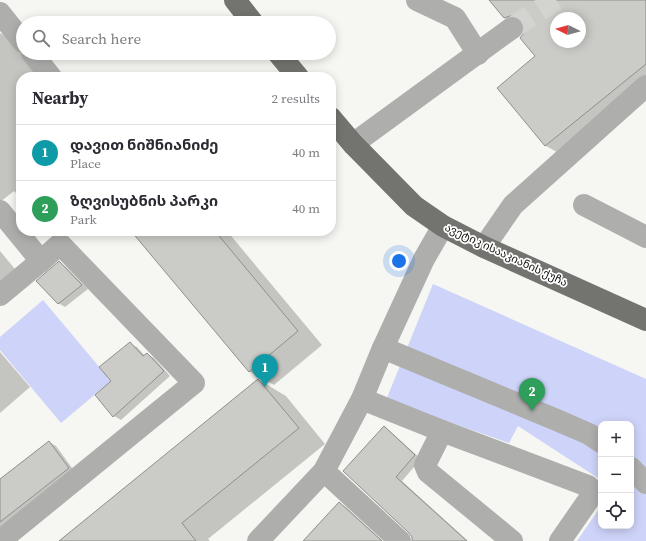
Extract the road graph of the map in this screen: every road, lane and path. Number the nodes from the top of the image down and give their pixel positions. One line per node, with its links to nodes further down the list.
1 (235, 0): 4 (main road)
2 (417, 0): 7 (street)
3 (0, 13): 6 (street)
4 (248, 16)
5 (512, 28): 7 (street)
6 (16, 33)
7 (478, 54): 14 (street)
8 (38, 60): 10 (street)
9 (284, 60): 11 (main road)
10 (47, 72)
11 (294, 72)
12 (646, 86): 21 (street)
13 (336, 124): 14 (main road, ავეტიკ ისააკიანის ქუჩა)
14 (353, 144): 17 (main road, ავეტიკ ისააკიანის ქუჩა)
15 (584, 205): 20 (street)
16 (0, 211): 18 (street)
17 (443, 226): 21 (main road, ავეტიკ ისააკიანის ქუჩა); 25 (street)
18 (16, 231)
19 (20, 236): 22 (street)
20 (646, 237)
21 (484, 247): 24 (main road, ავეტიკ ისააკიანის ქუჩა)
22 (40, 261): 23 (street); 33 (street)
23 (0, 295)
24 (646, 320)
25 (383, 348): 26 (street); 28 (street)
26 (362, 399): 27 (street); 29 (street)
27 (442, 432): 35 (street); 36 (street)
28 (598, 440)
29 (324, 471): 32 (street); 34 (street)
30 (634, 471): 31 (street)
31 (646, 483)
32 (264, 539)
33 (0, 541)
34 (400, 541)
35 (512, 541)
36 (560, 541)

